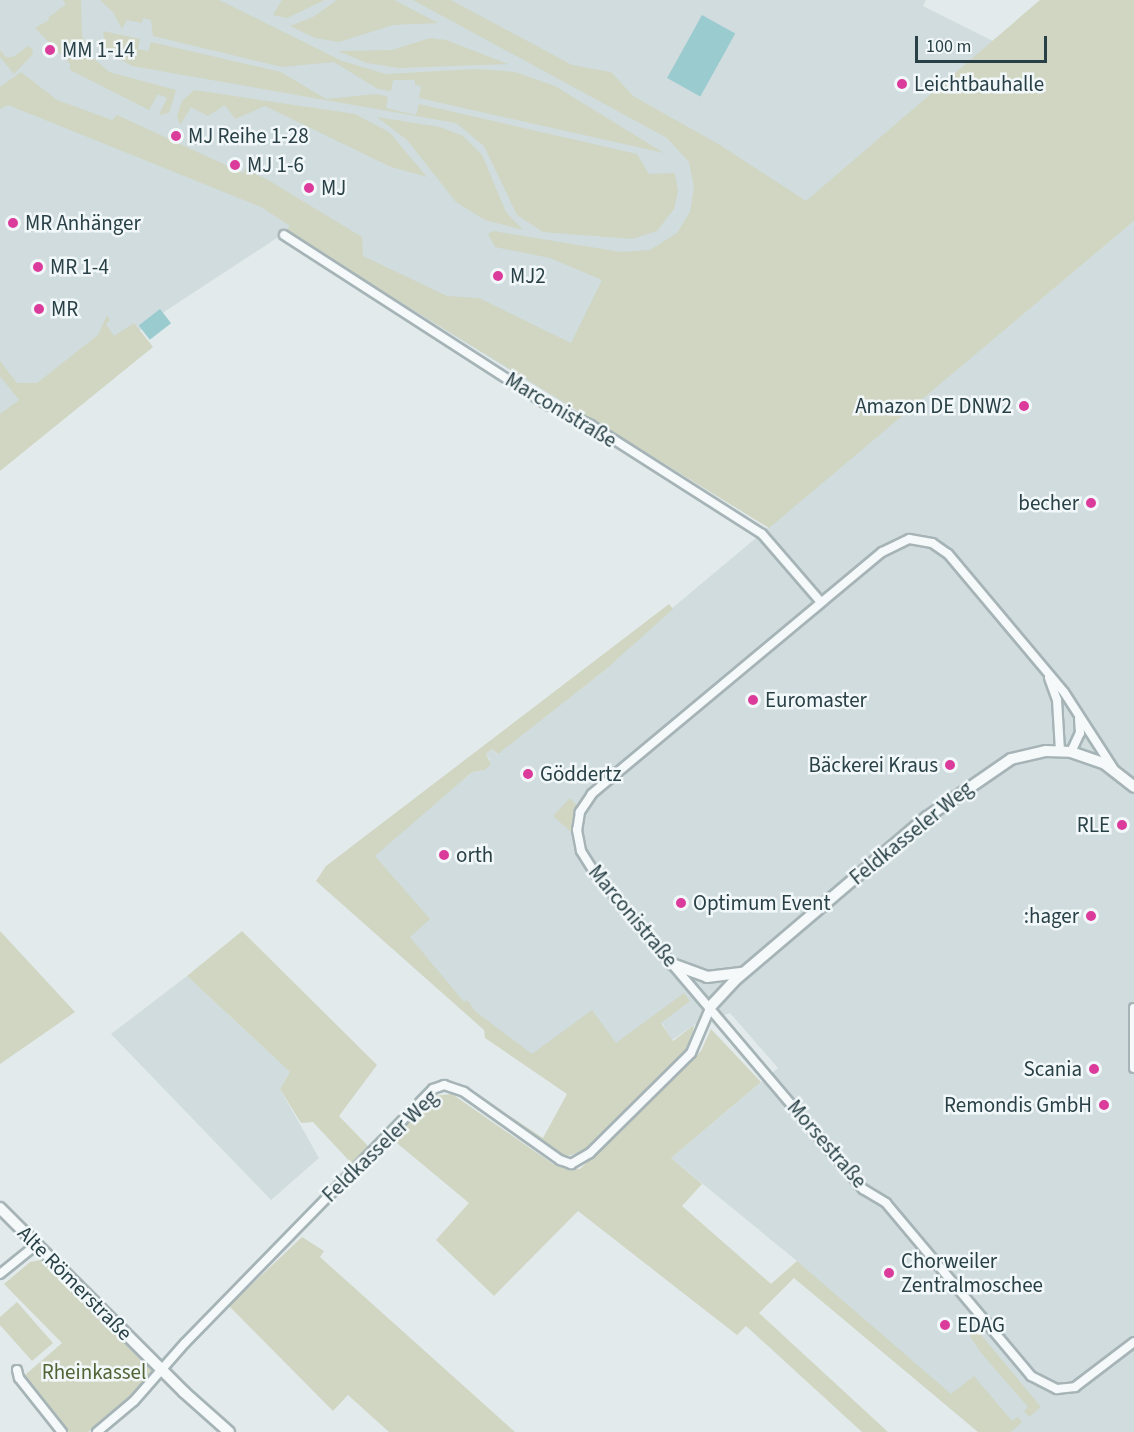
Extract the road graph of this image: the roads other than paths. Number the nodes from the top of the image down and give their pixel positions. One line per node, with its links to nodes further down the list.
1 (284, 235): 2 (street, Marconistraße)
2 (821, 602): 3 (street, Marconistraße); 8 (street, Marconistraße)
3 (1046, 669): 4 (street, Marconistraße); 5 (street, Marconistraße)
4 (1079, 716): 5 (street); 6 (street, Marconistraße)
5 (1065, 751): 6 (street); 9 (street, Feldkasseler Weg)
6 (1114, 770): 7 (street)
7 (1134, 787)
8 (672, 964): 9 (street); 10 (street, Marconistraße)
9 (744, 972): 10 (street, Feldkasseler Weg)
10 (711, 1006): 16 (street, Morsestraße); 18 (street, Feldkasseler Weg)
11 (1134, 1008): 12 (street)
12 (1134, 1068)
13 (0, 1208): 14 (street, Alte Römerstraße)
14 (37, 1244): 15 (street); 18 (street, Alte Römerstraße)
15 (0, 1274)
16 (1134, 1342)
17 (17, 1370): 19 (street)
18 (162, 1370): 20 (street, Feldkasseler Weg); 21 (street, Alte Römerstraße)
19 (62, 1432)
20 (97, 1432)
21 (230, 1432)

